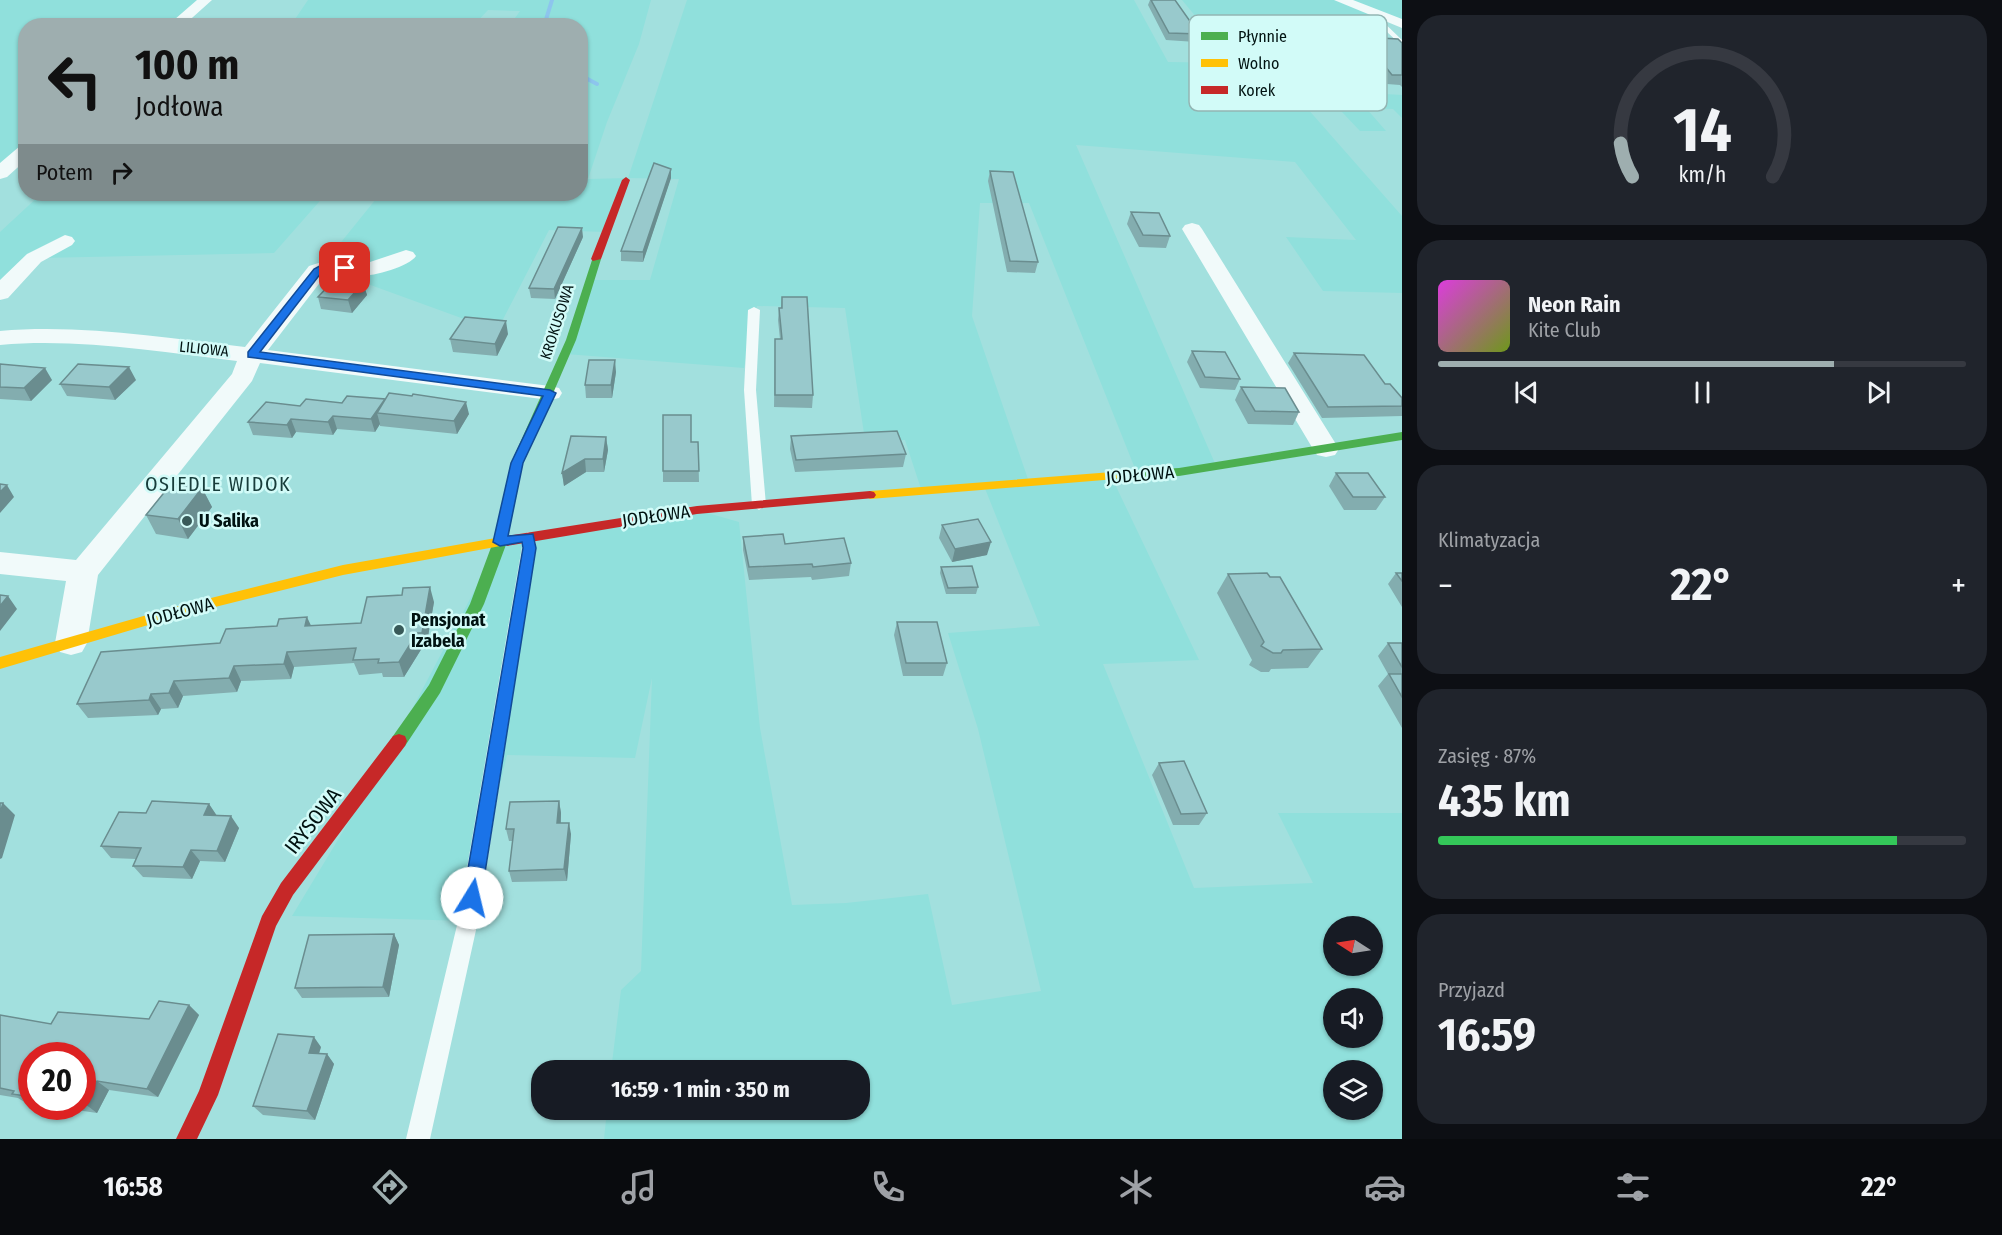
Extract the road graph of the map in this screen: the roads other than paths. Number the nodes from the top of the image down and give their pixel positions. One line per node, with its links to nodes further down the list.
1 (205, 0): 4 (street)
2 (1341, 0): 3 (street)
3 (1375, 14)
4 (184, 18)
5 (1387, 18): 6 (street)
6 (1402, 24)
7 (1387, 30): 8 (lane)
8 (1402, 44)
9 (18, 157): 10 (street)
10 (0, 173)
11 (626, 180): 19 (street, KROKUSOWA)
12 (1192, 229): 21 (street)
13 (65, 241): 15 (street)
14 (406, 256): 18 (street)
15 (0, 293)
16 (754, 310): 22 (lane)
17 (0, 338): 18 (street, LILIOWA)
18 (252, 354): 19 (street, LILIOWA); 26 (street)
19 (550, 393): 24 (street, KROKUSOWA)
20 (1402, 436): 21 (street, JODŁOWA)
21 (1326, 449): 22 (street, JODŁOWA)
22 (759, 505): 23 (street, JODŁOWA)
23 (528, 537): 24 (street, JODŁOWA); 30 (lane)
24 (500, 542): 27 (street, JODŁOWA); 29 (street, IRYSOWA)
25 (0, 564): 26 (street)
26 (83, 572): 27 (street)
27 (71, 644): 28 (street, JODŁOWA)
28 (0, 663)
29 (186, 1139)
30 (418, 1139)

